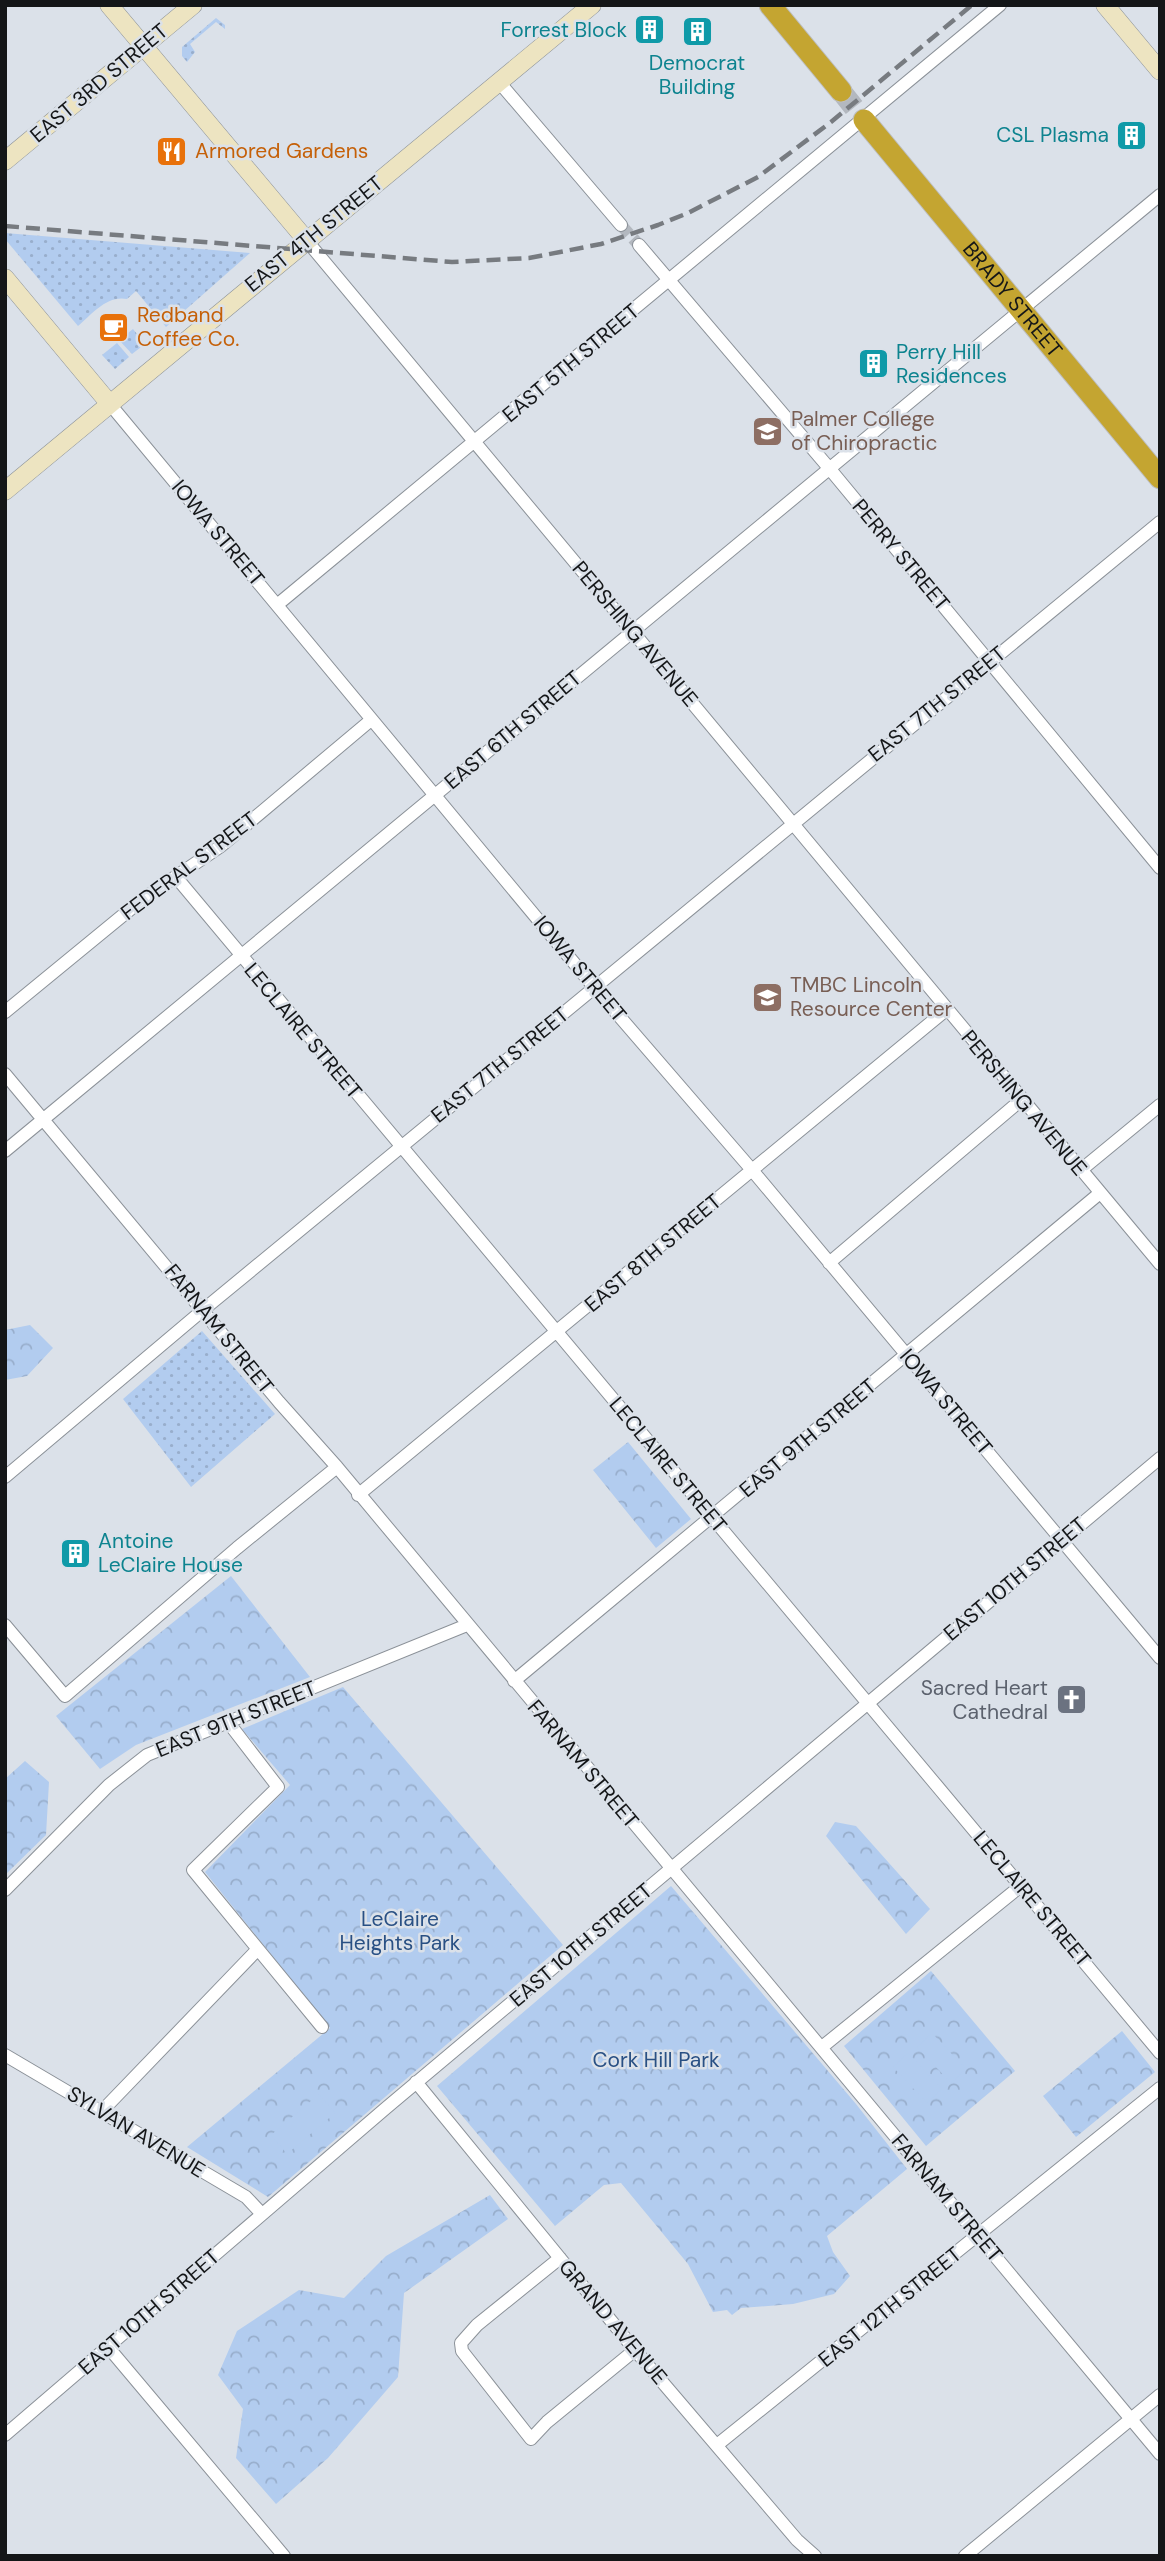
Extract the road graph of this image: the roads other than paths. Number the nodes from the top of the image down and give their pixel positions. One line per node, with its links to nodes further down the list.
1 (109, 5): 7 (street, PERSHING AVENUE)
2 (193, 5): 7 (street, EAST 3RD STREET)
3 (592, 5): 9 (street, EAST 4TH STREET)
4 (770, 5): 10 (highway)
5 (1000, 5): 11 (street, EAST 5TH STREET)
6 (1105, 5): 8 (street)
7 (144, 46): 12 (street, EAST 3RD STREET); 15 (street, PERSHING AVENUE)
8 (1160, 71)
9 (499, 82): 14 (street); 15 (street, EAST 4TH STREET)
10 (841, 91)
11 (864, 120): 18 (street, EAST 5TH STREET); 19 (highway, BRADY STREET)
12 (5, 161)
13 (1160, 195): 19 (street, EAST 6TH STREET)
14 (621, 225)
15 (307, 241): 20 (street, EAST 4TH STREET); 21 (street, PERSHING AVENUE)
16 (639, 245): 18 (street, PERRY STREET)
17 (5, 278): 20 (street, IOWA STREET)
18 (670, 281): 21 (street, EAST 5TH STREET); 22 (street, PERRY STREET)
19 (1021, 309): 22 (street, EAST 6TH STREET); 23 (highway, BRADY STREET)
20 (110, 403): 24 (street, EAST 4TH STREET); 26 (street, IOWA STREET)
21 (475, 442): 26 (street, EAST 5TH STREET); 27 (street, PERSHING AVENUE)
22 (828, 468): 27 (street, EAST 6TH STREET); 28 (street, PERRY STREET)
23 (1160, 478)
24 (5, 491)
25 (1160, 522): 28 (street, EAST 7TH STREET)
26 (278, 605): 29 (street, IOWA STREET)
27 (633, 631): 30 (street, EAST 6TH STREET); 31 (street, PERSHING AVENUE)
28 (989, 662): 31 (street, EAST 7TH STREET); 32 (street, PERRY STREET)
29 (371, 720): 30 (street, IOWA STREET); 33 (street, FEDERAL STREET)
30 (435, 795): 34 (street, EAST 6TH STREET); 35 (street, IOWA STREET)
31 (792, 824): 35 (street, EAST 7TH STREET); 36 (street, PERSHING AVENUE)
32 (1160, 868)
33 (176, 877): 34 (street, LECLAIRE STREET); 37 (street, FEDERAL STREET)
34 (242, 957): 41 (street, EAST 6TH STREET); 42 (street, LECLAIRE STREET)
35 (594, 987): 42 (street, EAST 7TH STREET); 44 (street, IOWA STREET)
36 (946, 1010): 39 (street, PERSHING AVENUE); 44 (street, EAST 8TH STREET)
37 (5, 1012)
38 (5, 1074): 41 (street, FARNAM STREET)
39 (1021, 1100): 45 (street, PERSHING AVENUE); 47 (street)
40 (1160, 1105): 45 (street)
41 (42, 1119): 43 (street, EAST 6TH STREET); 49 (street, FARNAM STREET)
42 (400, 1147): 49 (street, EAST 7TH STREET); 50 (street, LECLAIRE STREET)
43 (5, 1151)
44 (752, 1170): 47 (street, IOWA STREET); 50 (street, EAST 8TH STREET)
45 (1081, 1170): 46 (street, PERSHING AVENUE)
46 (1100, 1193): 48 (street, PERSHING AVENUE); 51 (street, EAST 9TH STREET)
47 (830, 1263): 51 (street, IOWA STREET)
48 (1160, 1264)
49 (203, 1310): 53 (street, FARNAM STREET); 54 (street, EAST 7TH STREET)
50 (558, 1332): 55 (street, EAST 8TH STREET); 56 (street, LECLAIRE STREET)
51 (907, 1355): 56 (street, EAST 9TH STREET); 57 (street, IOWA STREET)
52 (1160, 1458): 57 (street, EAST 10TH STREET)
53 (337, 1467): 55 (street, FARNAM STREET); 58 (street)
54 (5, 1477)
55 (358, 1494): 59 (street, FARNAM STREET)
56 (713, 1518): 61 (street, EAST 9TH STREET); 62 (street, LECLAIRE STREET)
57 (1062, 1539): 60 (street, IOWA STREET); 62 (street, EAST 10TH STREET)
58 (5, 1625)
59 (467, 1625): 61 (street, FARNAM STREET); 63 (street, EAST 9TH STREET)
60 (1160, 1658)
61 (514, 1681): 64 (street, FARNAM STREET)
62 (868, 1703): 64 (street, EAST 10TH STREET); 65 (street, LECLAIRE STREET)
63 (228, 1723): 66 (street, EAST 9TH STREET); 67 (street)
64 (671, 1870): 69 (street, FARNAM STREET); 72 (street, EAST 10TH STREET)
65 (1021, 1885): 69 (street); 70 (street, LECLAIRE STREET)
66 (5, 1890)
67 (257, 1950): 68 (street); 74 (street)
68 (322, 2027)
69 (822, 2048): 76 (street, FARNAM STREET)
70 (1160, 2053)
71 (5, 2055): 74 (street, SYLVAN AVENUE)
72 (416, 2082): 75 (street, EAST 10TH STREET); 77 (street, GRAND AVENUE)
73 (1160, 2088): 76 (street, EAST 12TH STREET)
74 (102, 2111): 75 (street, SYLVAN AVENUE)
75 (262, 2214): 78 (street, EAST 10TH STREET)
76 (979, 2236): 81 (street, FARNAM STREET); 83 (street, EAST 12TH STREET)
77 (560, 2258): 79 (street, GRAND AVENUE); 79 (street)
78 (108, 2347): 82 (street, EAST 10TH STREET); 85 (street)
79 (635, 2350): 83 (street, GRAND AVENUE)
80 (1160, 2395): 81 (street)
81 (1131, 2419): 84 (street, FARNAM STREET); 87 (street)
82 (5, 2435)
83 (717, 2445): 86 (street, GRAND AVENUE)
84 (1160, 2454)
85 (285, 2556)
86 (815, 2556)
87 (965, 2556)

